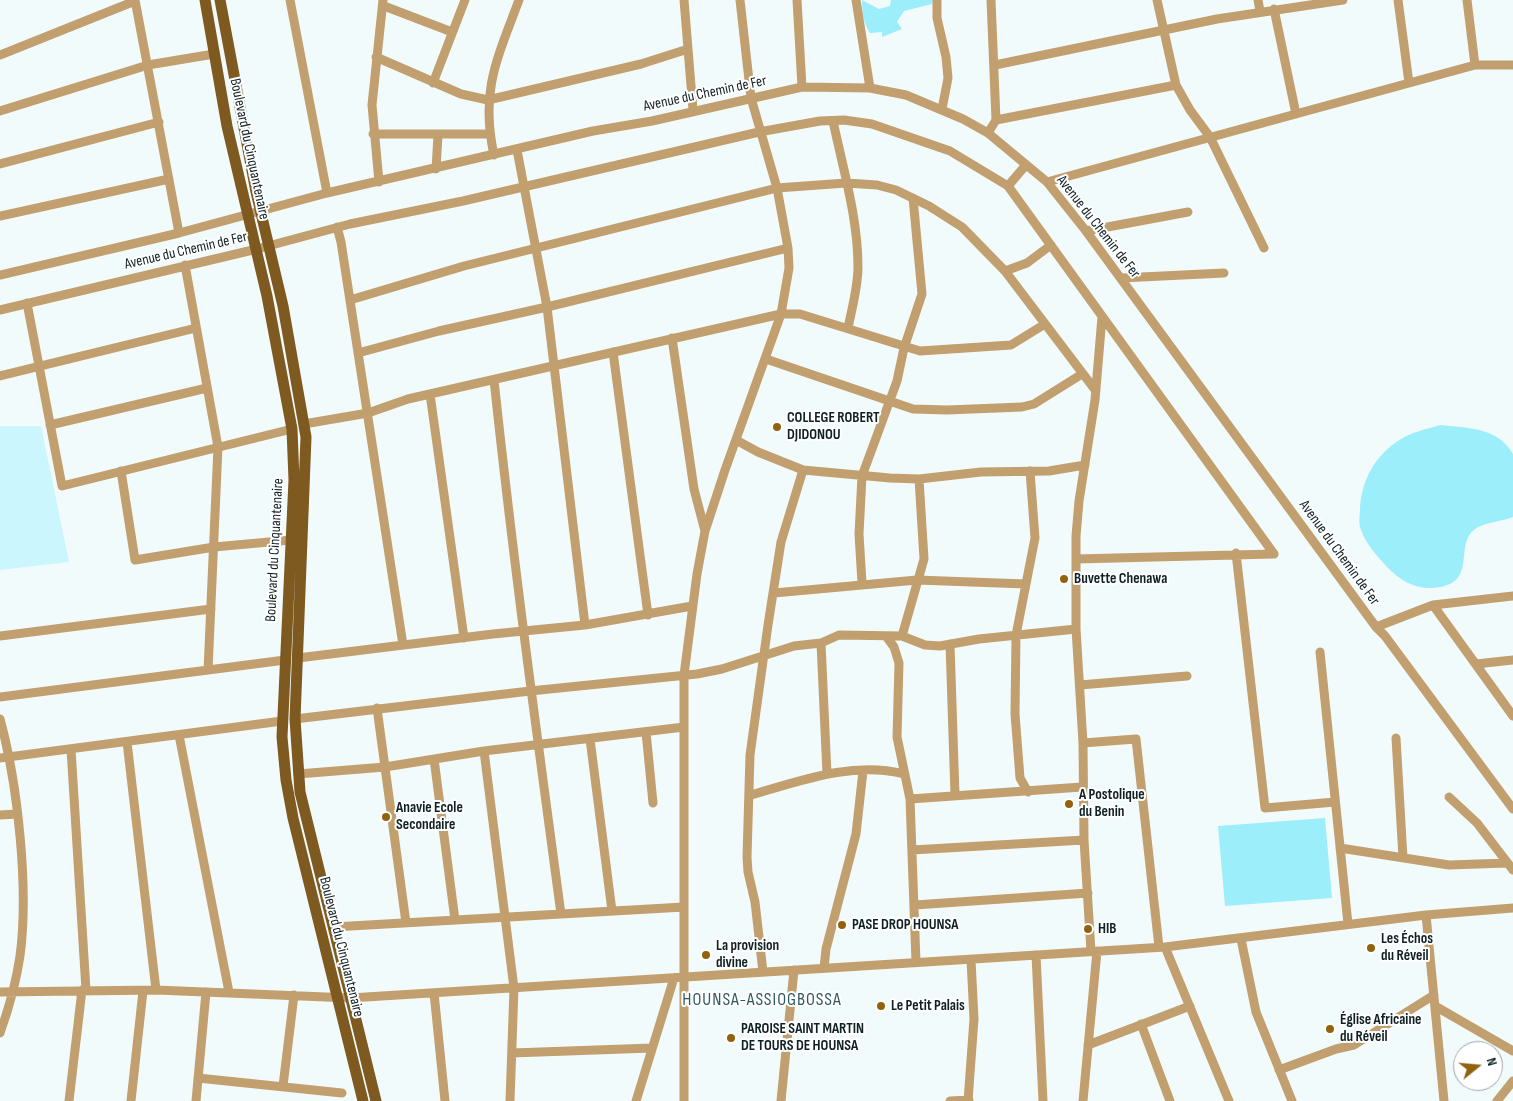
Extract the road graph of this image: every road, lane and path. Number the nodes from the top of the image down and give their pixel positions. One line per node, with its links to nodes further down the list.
1 (205, 0): 24 (main road, Boulevard du Cinquantenaire)
2 (220, 0): 65 (main road, Boulevard du Cinquantenaire)
3 (290, 0): 63 (street)
4 (465, 0): 22 (street)
5 (519, 0): 37 (street)
6 (684, 0): 23 (street)
7 (740, 0): 36 (street)
8 (797, 0): 34 (street)
9 (856, 0): 35 (street)
10 (936, 0): 38 (street)
11 (991, 0): 28 (street)
12 (1158, 0): 21 (street)
13 (1258, 0): 20 (street)
14 (1343, 0): 19 (street)
15 (1398, 0): 32 (street)
16 (1468, 0): 29 (street)
17 (135, 1): 25 (street); 27 (street)
18 (383, 3): 22 (street); 26 (street)
19 (1274, 9): 20 (street); 41 (street)
20 (1260, 11): 21 (street)
21 (1164, 30): 28 (street); 33 (street)
22 (452, 32): 31 (street)
23 (688, 48): 37 (street); 39 (street)
24 (214, 54): 27 (street); 68 (main road, Boulevard du Cinquantenaire)
25 (0, 55)
26 (376, 57): 31 (street); 47 (street)
27 (148, 65): 40 (street); 44 (street)
28 (995, 65): 42 (street)
29 (1475, 65): 30 (street); 32 (street)
30 (1513, 65)
31 (434, 83): 37 (street)
32 (1409, 83): 41 (street)
33 (1176, 85): 42 (street); 50 (street)
34 (802, 88): 35 (street, Avenue du Chemin de Fer); 36 (street, Avenue du Chemin de Fer)
35 (870, 88): 38 (street, Avenue du Chemin de Fer)
36 (751, 98): 39 (street, Avenue du Chemin de Fer); 45 (street)
37 (488, 100): 48 (street)
38 (942, 109): 46 (street, Avenue du Chemin de Fer)
39 (693, 110): 51 (street, Avenue du Chemin de Fer)
40 (0, 111)
41 (1296, 114): 50 (street)
42 (996, 120): 46 (street)
43 (832, 121): 45 (street, Avenue du Chemin de Fer); 59 (street); 61 (street, Avenue du Chemin de Fer)
44 (159, 122): 53 (street); 56 (street)
45 (759, 132): 60 (street, Avenue du Chemin de Fer); 62 (street)
46 (988, 132): 54 (street, Avenue du Chemin de Fer)
47 (373, 134): 49 (street); 57 (street)
48 (490, 134): 49 (street); 52 (street)
49 (438, 135): 55 (street)
50 (1210, 137): 58 (street); 75 (street)
51 (517, 150): 52 (street, Avenue du Chemin de Fer); 60 (street)
52 (494, 155): 55 (street, Avenue du Chemin de Fer)
53 (0, 164)
54 (1025, 166): 58 (street, Avenue du Chemin de Fer); 61 (street)
55 (436, 169): 57 (street, Avenue du Chemin de Fer)
56 (169, 179): 67 (street); 71 (street)
57 (379, 182): 63 (street, Avenue du Chemin de Fer)
58 (1047, 182): 70 (street, Avenue du Chemin de Fer)
59 (846, 183): 62 (street); 64 (street); 91 (street)
60 (524, 186): 69 (street, Avenue du Chemin de Fer); 77 (street)
61 (1008, 186): 72 (street, Avenue du Chemin de Fer)
62 (777, 188): 74 (street); 77 (street)
63 (327, 194): 65 (street, Avenue du Chemin de Fer)
64 (913, 198): 79 (street); 93 (street)
65 (261, 212): 68 (street, Avenue du Chemin de Fer); 73 (main road, Boulevard du Cinquantenaire)
66 (1188, 212): 70 (street)
67 (0, 216)
68 (247, 216): 71 (street, Avenue du Chemin de Fer); 76 (main road, Boulevard du Cinquantenaire)
69 (337, 227): 73 (street, Avenue du Chemin de Fer); 83 (street)
70 (1086, 231): 82 (street, Avenue du Chemin de Fer)
71 (179, 234): 81 (street, Avenue du Chemin de Fer)
72 (1051, 245): 79 (street); 88 (street, Avenue du Chemin de Fer)
73 (270, 246): 76 (street, Avenue du Chemin de Fer); 107 (main road, Boulevard du Cinquantenaire)
74 (788, 248): 85 (street); 87 (street)
75 (1264, 248)
76 (257, 249): 78 (street, Avenue du Chemin de Fer); 109 (main road, Boulevard du Cinquantenaire)
77 (538, 250): 83 (street); 85 (street)
78 (185, 265): 84 (street, Avenue du Chemin de Fer); 90 (street)
79 (1005, 271): 89 (street)
80 (1224, 273): 82 (street)
81 (0, 275)
82 (1121, 278): 133 (street, Avenue du Chemin de Fer)
83 (350, 300): 95 (street)
84 (27, 303): 86 (street, Avenue du Chemin de Fer); 97 (street)
85 (547, 307): 95 (street); 98 (street)
86 (0, 310)
87 (781, 314): 91 (street); 92 (street); 96 (street)
88 (1102, 316): 103 (street); 121 (street, Avenue du Chemin de Fer)
89 (1045, 324): 93 (street); 99 (street)
90 (196, 328): 97 (street); 102 (street)
91 (848, 328): 93 (street)
92 (672, 338): 94 (street); 118 (street)
93 (904, 348): 105 (street)
94 (613, 352): 98 (street); 131 (street)
95 (358, 353): 106 (street)
96 (766, 359): 105 (street); 110 (street)
97 (39, 366): 100 (street); 108 (street)
98 (554, 366): 101 (street); 132 (street)
99 (1082, 374): 103 (street); 105 (street)
100 (0, 376)
101 (494, 380): 104 (street); 135 (street)
102 (208, 388): 108 (street); 111 (street)
103 (1096, 391): 112 (street)
104 (430, 394): 106 (street); 140 (street)
105 (889, 402): 116 (street)
106 (368, 413): 107 (street); 143 (street)
107 (304, 424): 146 (main road, Boulevard du Cinquantenaire)
108 (50, 425): 114 (street)
109 (292, 429): 111 (street); 119 (main road, Boulevard du Cinquantenaire)
110 (736, 440): 113 (street); 118 (street)
111 (218, 447): 114 (street); 120 (street)
112 (1085, 465): 115 (street); 122 (street)
113 (803, 470): 116 (street); 126 (street)
114 (121, 471): 120 (street)
115 (1030, 472): 117 (street); 125 (street)
116 (862, 476): 117 (street); 124 (street)
117 (920, 478): 123 (street)
118 (705, 531): 129 (street)
119 (291, 540): 120 (street); 147 (main road, Boulevard du Cinquantenaire)
120 (214, 546): 130 (street)
121 (1236, 553): 122 (street); 184 (street)
122 (1076, 558): 134 (street)
123 (917, 580): 124 (street); 125 (street); 139 (street)
124 (862, 583): 126 (street)
125 (1026, 584): 136 (street)
126 (774, 593): 145 (street)
127 (1513, 596): 128 (street)
128 (1433, 605): 133 (street); 149 (street)
129 (692, 606): 131 (street); 151 (street)
130 (211, 609): 137 (street); 150 (street)
131 (648, 615): 132 (street)
132 (585, 625): 135 (street)
133 (1376, 627): 186 (street, Avenue du Chemin de Fer)
134 (1076, 629): 136 (street); 153 (street)
135 (523, 631): 140 (street); 154 (street)
136 (1016, 635): 142 (street); 179 (street)
137 (0, 636)
138 (886, 636): 139 (street); 141 (street); 177 (street)
139 (902, 636): 142 (street)
140 (464, 638): 143 (street)
141 (821, 643): 145 (street); 176 (street)
142 (950, 644): 181 (street)
143 (403, 645): 146 (street)
144 (1320, 652): 184 (street)
145 (765, 655): 151 (street); 180 (street)
146 (298, 658): 159 (main road, Boulevard du Cinquantenaire)
147 (285, 660): 150 (street); 160 (main road, Boulevard du Cinquantenaire)
148 (1513, 660): 149 (street)
149 (1476, 664): 157 (street)
150 (208, 670): 155 (street)
151 (684, 675): 154 (street); 161 (street)
152 (1187, 676): 153 (street)
153 (1080, 685): 167 (street)
154 (530, 691): 156 (street); 168 (street)
155 (0, 697)
156 (377, 708): 159 (street); 173 (street)
157 (1513, 716)
158 (0, 719): 171 (street)
159 (295, 719): 175 (main road, Boulevard du Cinquantenaire)
160 (282, 721): 163 (street); 228 (main road, Boulevard du Cinquantenaire)
161 (684, 727): 162 (street); 196 (street)
162 (646, 732): 165 (street); 185 (street)
163 (179, 734): 166 (street); 224 (street)
164 (1396, 738): 192 (street)
165 (590, 739): 168 (street); 198 (street)
166 (127, 742): 169 (street); 220 (street)
167 (1083, 743): 178 (street); 207 (street)
168 (538, 745): 170 (street); 199 (street)
169 (71, 749): 171 (street); 218 (street)
170 (484, 751): 172 (street); 201 (street)
171 (4, 758): 187 (street)
172 (434, 759): 173 (street); 202 (street)
173 (385, 767): 175 (street); 203 (street)
174 (863, 771): 176 (street); 177 (street); 212 (street)
175 (298, 774): 205 (main road, Boulevard du Cinquantenaire)
176 (827, 774): 180 (street)
177 (904, 774): 183 (street)
178 (1082, 787): 179 (street); 189 (street)
179 (1028, 792): 181 (street)
180 (751, 795): 214 (street)
181 (955, 795): 183 (street)
182 (1449, 797): 193 (street)
183 (910, 799): 191 (street)
184 (1335, 802): 190 (street)
185 (653, 803)
186 (1513, 810)
187 (17, 814): 188 (street); 222 (street)
188 (0, 816)
189 (1084, 840): 191 (street); 194 (street)
190 (1340, 848): 192 (street); 204 (street)
191 (912, 850): 195 (street)
192 (1403, 858): 193 (street)
193 (1510, 866)
194 (1088, 893): 195 (street); 208 (street)
195 (915, 905): 211 (street)
196 (684, 907): 198 (street); 215 (street)
197 (1513, 908): 200 (street)
198 (612, 911): 199 (street)
199 (561, 914): 201 (street)
200 (1426, 915): 204 (street); 226 (street)
201 (505, 917): 202 (street); 217 (street)
202 (456, 920): 203 (street)
203 (406, 923): 205 (street)
204 (1348, 924): 206 (street)
205 (333, 927): 229 (main road, Boulevard du Cinquantenaire)
206 (1242, 939): 207 (street); 238 (street)
207 (1162, 947): 208 (street); 230 (street)
208 (1094, 951): 209 (street); 234 (street)
209 (1036, 955): 210 (street); 255 (street)
210 (971, 960): 211 (street); 243 (street)
211 (916, 962): 212 (street)
212 (824, 968): 213 (street)
213 (794, 970): 214 (street); 253 (street)
214 (762, 972): 215 (street)
215 (684, 977): 216 (street); 252 (street)
216 (674, 978): 217 (street); 235 (street)
217 (514, 988): 225 (street); 237 (street)
218 (84, 990): 219 (street); 222 (street); 244 (street)
219 (143, 990): 220 (street); 245 (street)
220 (156, 990): 223 (street)
221 (0, 992): 222 (street)
222 (13, 992): 233 (street)
223 (206, 992): 224 (street); 239 (street)
224 (228, 992): 227 (street)
225 (434, 993): 229 (street); 249 (street)
226 (1434, 994): 231 (street); 238 (street)
227 (294, 995): 228 (street); 241 (street)
228 (338, 998): 229 (street); 247 (main road, Boulevard du Cinquantenaire)
229 (350, 998): 248 (main road, Boulevard du Cinquantenaire)
230 (1190, 1006): 232 (street); 258 (street)
231 (1435, 1006): 236 (street); 260 (street)
232 (1141, 1024): 234 (street); 257 (street)
233 (0, 1033)
234 (1088, 1044): 256 (street)
235 (652, 1048): 237 (street); 251 (street)
236 (1513, 1051)
237 (512, 1053): 250 (street)
238 (1279, 1070): 259 (street)
239 (198, 1078): 241 (street); 246 (street)
240 (1513, 1081): 261 (street)
241 (283, 1086): 242 (street)
242 (342, 1093)
243 (968, 1100): 254 (street)
244 (69, 1101)
245 (131, 1101)
246 (196, 1101)
247 (363, 1101)
248 (376, 1101)
249 (445, 1101)
250 (510, 1101)
251 (636, 1101)
252 (684, 1101)
253 (781, 1101)
254 (950, 1101)
255 (1043, 1101)
256 (1082, 1101)
257 (1170, 1101)
258 (1229, 1101)
259 (1292, 1101)
260 (1444, 1101)
261 (1497, 1101)

